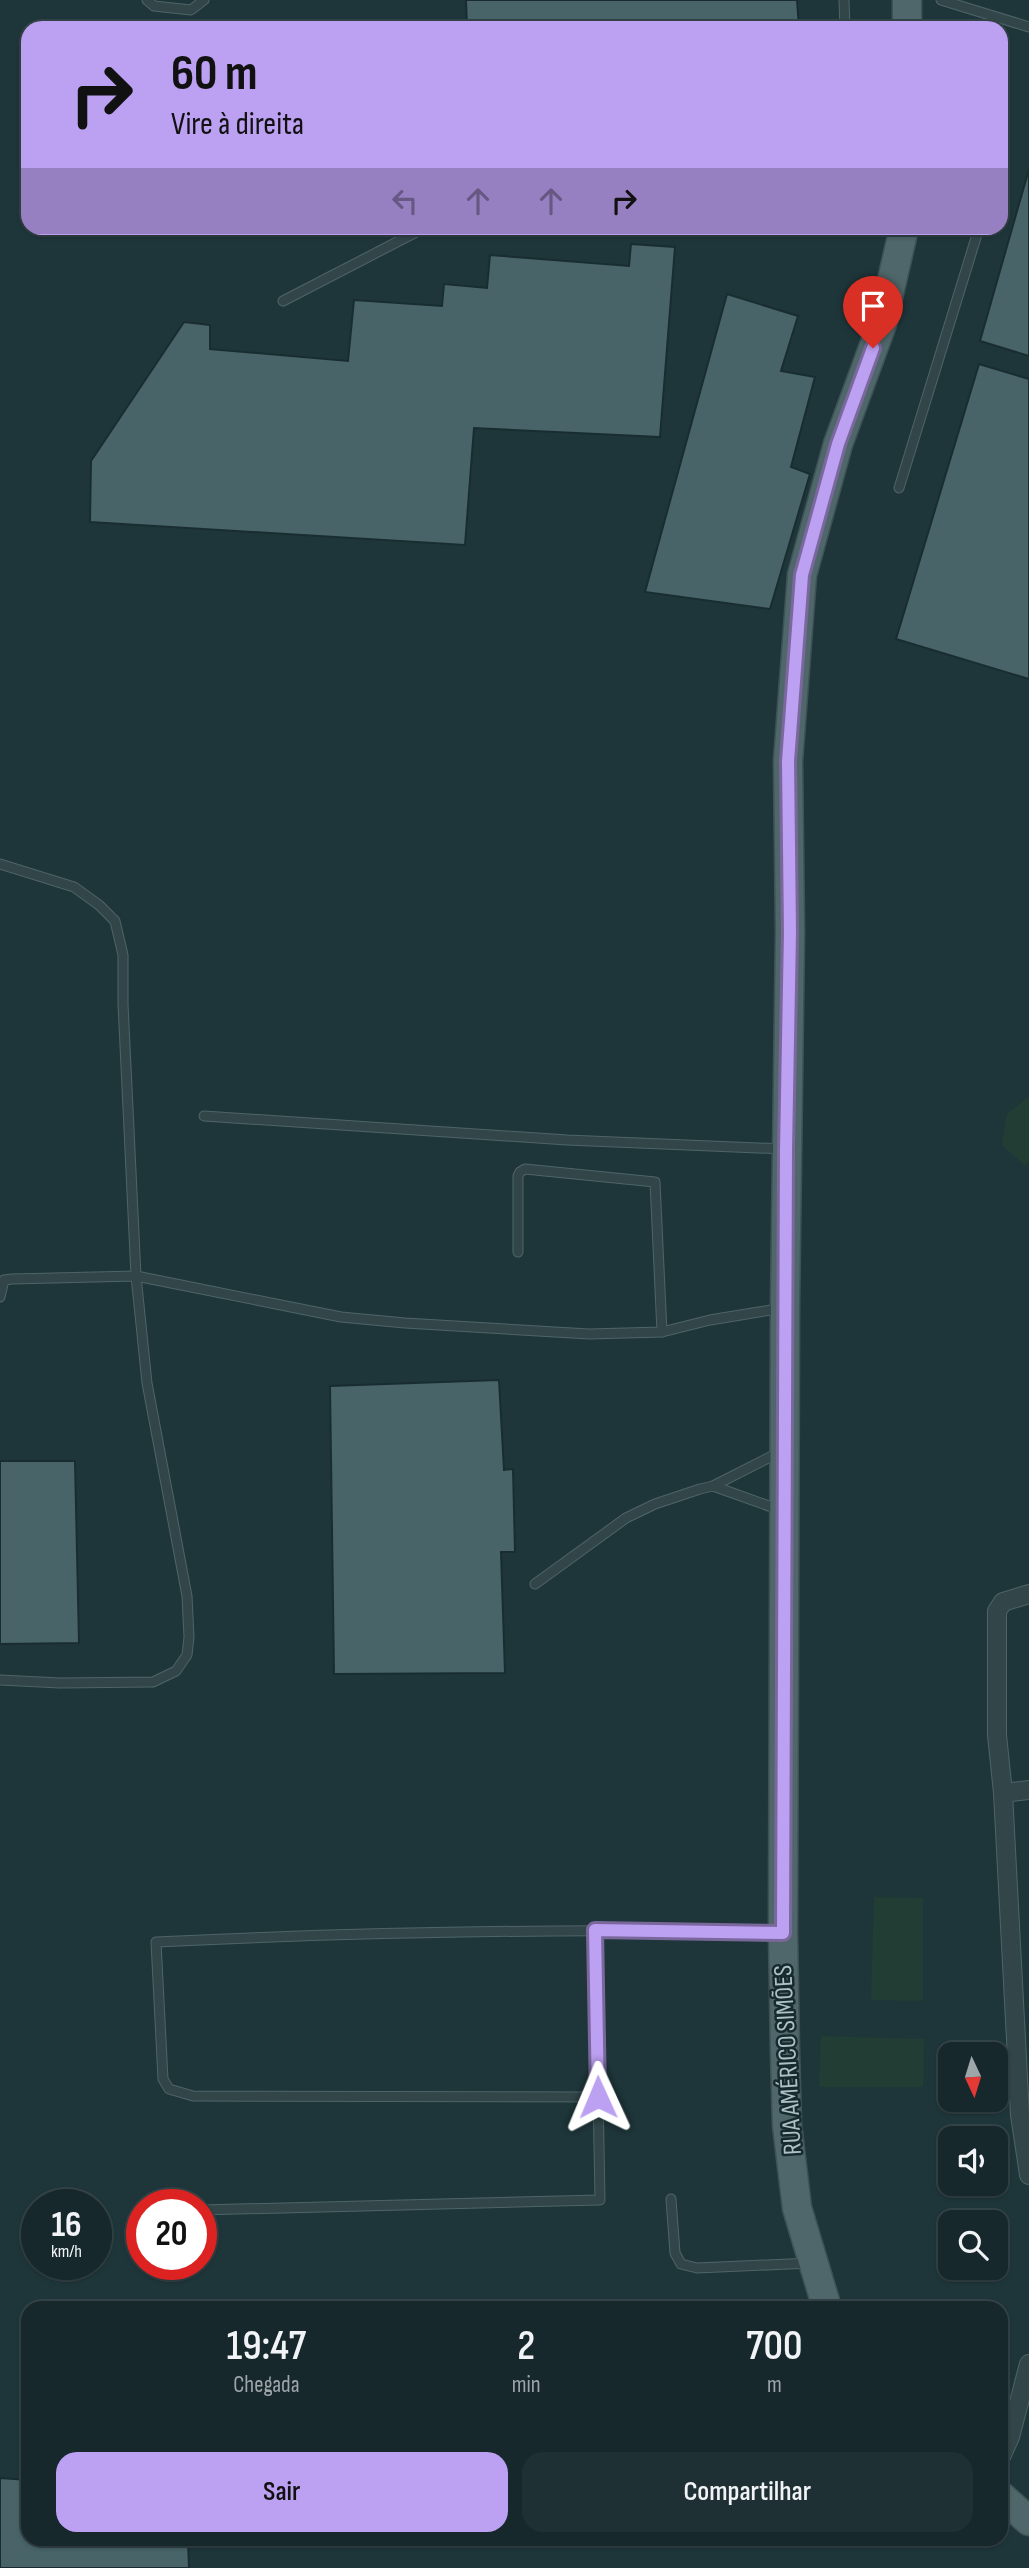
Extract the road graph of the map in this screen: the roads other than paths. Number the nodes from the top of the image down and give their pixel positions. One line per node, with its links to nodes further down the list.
1 (147, 0): 2 (lane)
2 (204, 0)
3 (844, 0): 6 (lane)
4 (907, 0): 7 (main road)
5 (941, 0): 8 (lane)
6 (845, 21)
7 (907, 21)
8 (1029, 27)
9 (410, 235): 12 (lane)
10 (902, 235): 16 (main road, RUA AMÉRICO SIMÕES)
11 (977, 235): 13 (lane)
12 (283, 301)
13 (899, 488)
14 (0, 864): 18 (lane)
15 (204, 1116): 16 (lane)
16 (786, 1149): 20 (main road, RUA AMÉRICO SIMÕES)
17 (518, 1252): 21 (lane)
18 (136, 1276): 19 (lane); 21 (lane); 27 (lane)
19 (0, 1297)
20 (785, 1307): 21 (lane); 22 (main road, RUA AMÉRICO SIMÕES)
21 (662, 1332)
22 (785, 1449): 23 (lane); 24 (main road, RUA AMÉRICO SIMÕES)
23 (713, 1486): 24 (lane); 25 (lane)
24 (785, 1511): 31 (main road, RUA AMÉRICO SIMÕES)
25 (535, 1584)
26 (1029, 1594): 29 (street)
27 (0, 1680)
28 (1029, 1790): 29 (street)
29 (1003, 1793): 33 (street)
30 (595, 1930): 31 (lane); 32 (lane); 32 (lane)
31 (783, 1933): 36 (main road, RUA AMÉRICO SIMÕES)
32 (598, 2097): 35 (lane)
33 (1029, 2175)
34 (671, 2199): 36 (lane)
35 (217, 2210)
36 (813, 2263): 37 (main road, RUA AMÉRICO SIMÕES)
37 (825, 2301)
38 (1029, 2364): 39 (street)
39 (1008, 2441)

